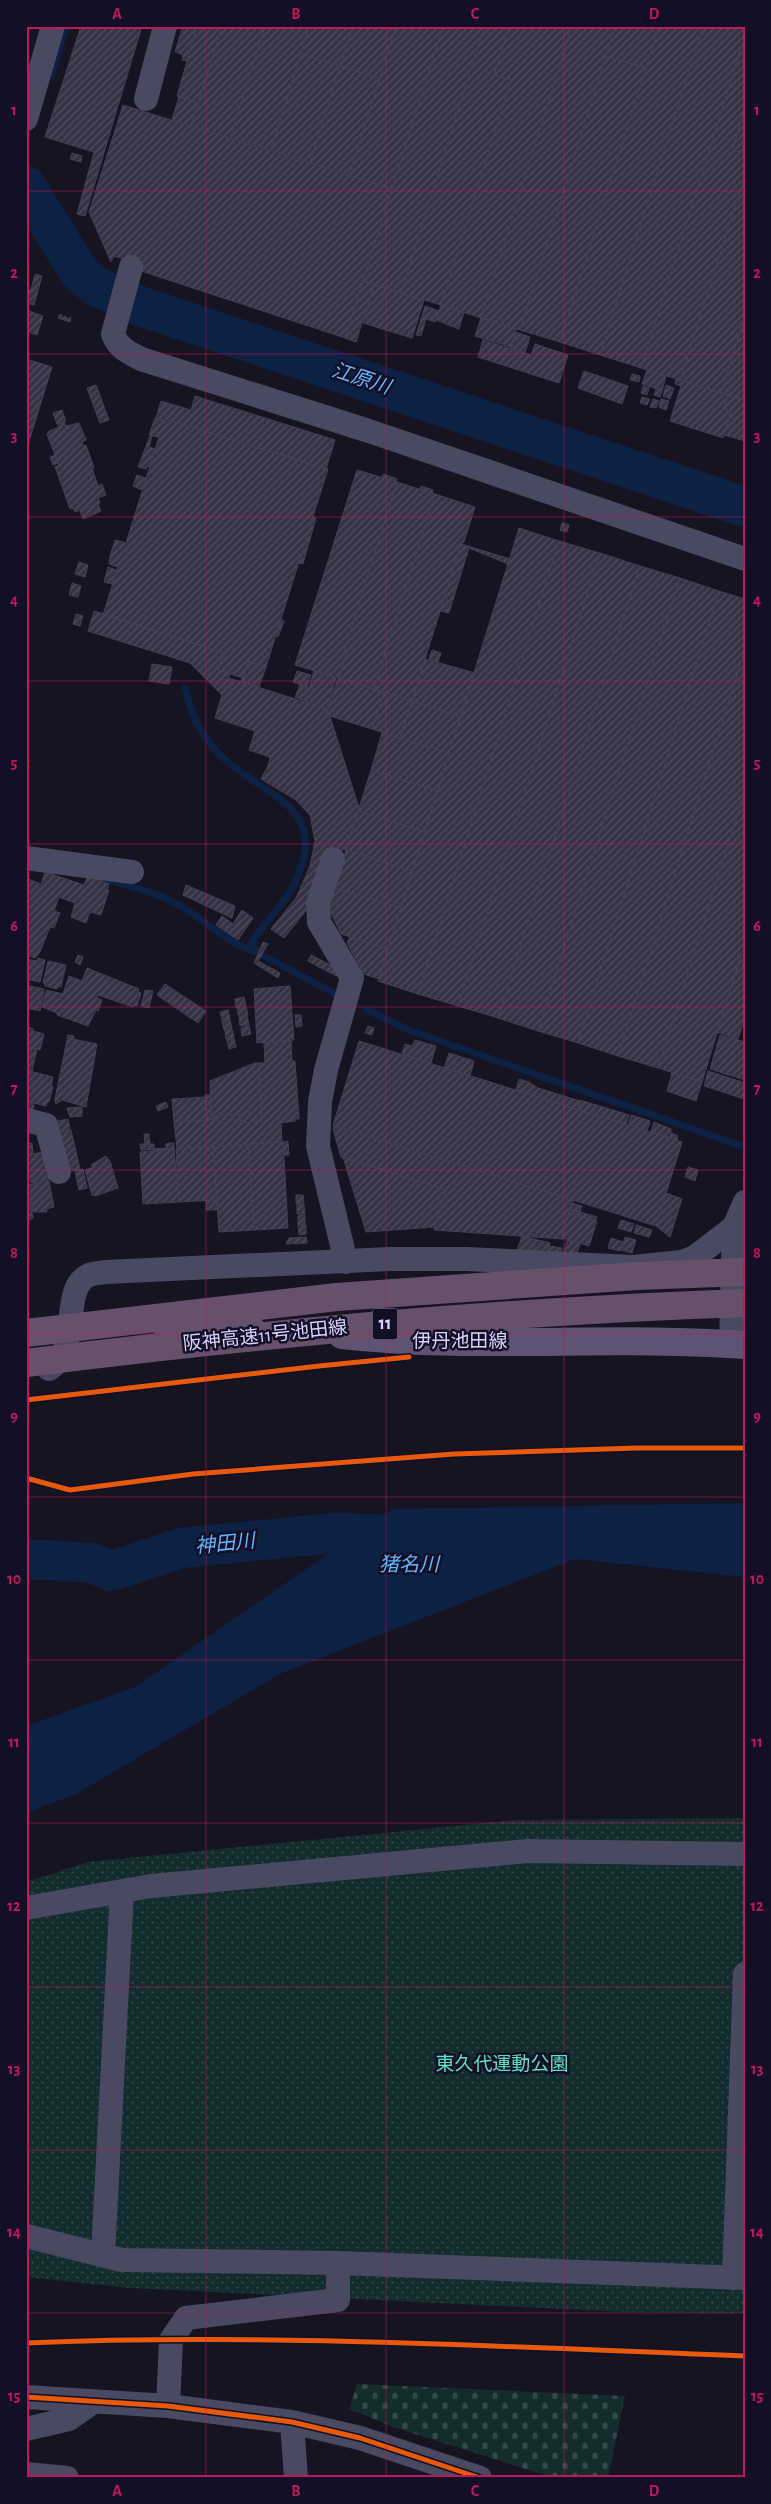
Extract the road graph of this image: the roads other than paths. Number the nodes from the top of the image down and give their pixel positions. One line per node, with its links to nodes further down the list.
1 (53, 26): 4 (street)
2 (165, 26): 3 (street)
3 (146, 99)
4 (26, 119)
5 (130, 270): 6 (street)
6 (745, 559)
7 (333, 859): 14 (street)
8 (28, 864): 9 (street)
9 (132, 872)
10 (26, 1120): 11 (street)
11 (59, 1172)
12 (745, 1202): 13 (street)
13 (734, 1227): 15 (street); 16 (street)
14 (346, 1262): 15 (street); 19 (street)
15 (682, 1262): 16 (street)
16 (741, 1263): 20 (highway, 阪神高速11号池田線 / 11, bridge); 21 (street)
17 (745, 1302): 22 (highway, 阪神高速11号池田線 / 11, bridge)
18 (26, 1319): 19 (main road, 伊丹池田線)
19 (72, 1320): 21 (main road, 伊丹池田線); 23 (street)
20 (26, 1333)
21 (738, 1344)
22 (26, 1363)
23 (26, 1376)
24 (745, 1854): 25 (street)
25 (122, 1891): 26 (street); 29 (street)
26 (26, 1908)
27 (745, 1974): 31 (street)
28 (26, 2236): 29 (street)
29 (103, 2255): 30 (street)
30 (338, 2263): 31 (street); 34 (street)
31 (740, 2278)
32 (26, 2397): 33 (street)
33 (93, 2402): 34 (street); 36 (street)
34 (168, 2406): 35 (street)
35 (292, 2422): 39 (street); 40 (street)
36 (26, 2429)
37 (26, 2474): 38 (street)
38 (67, 2478)
39 (296, 2478)
40 (480, 2478)

